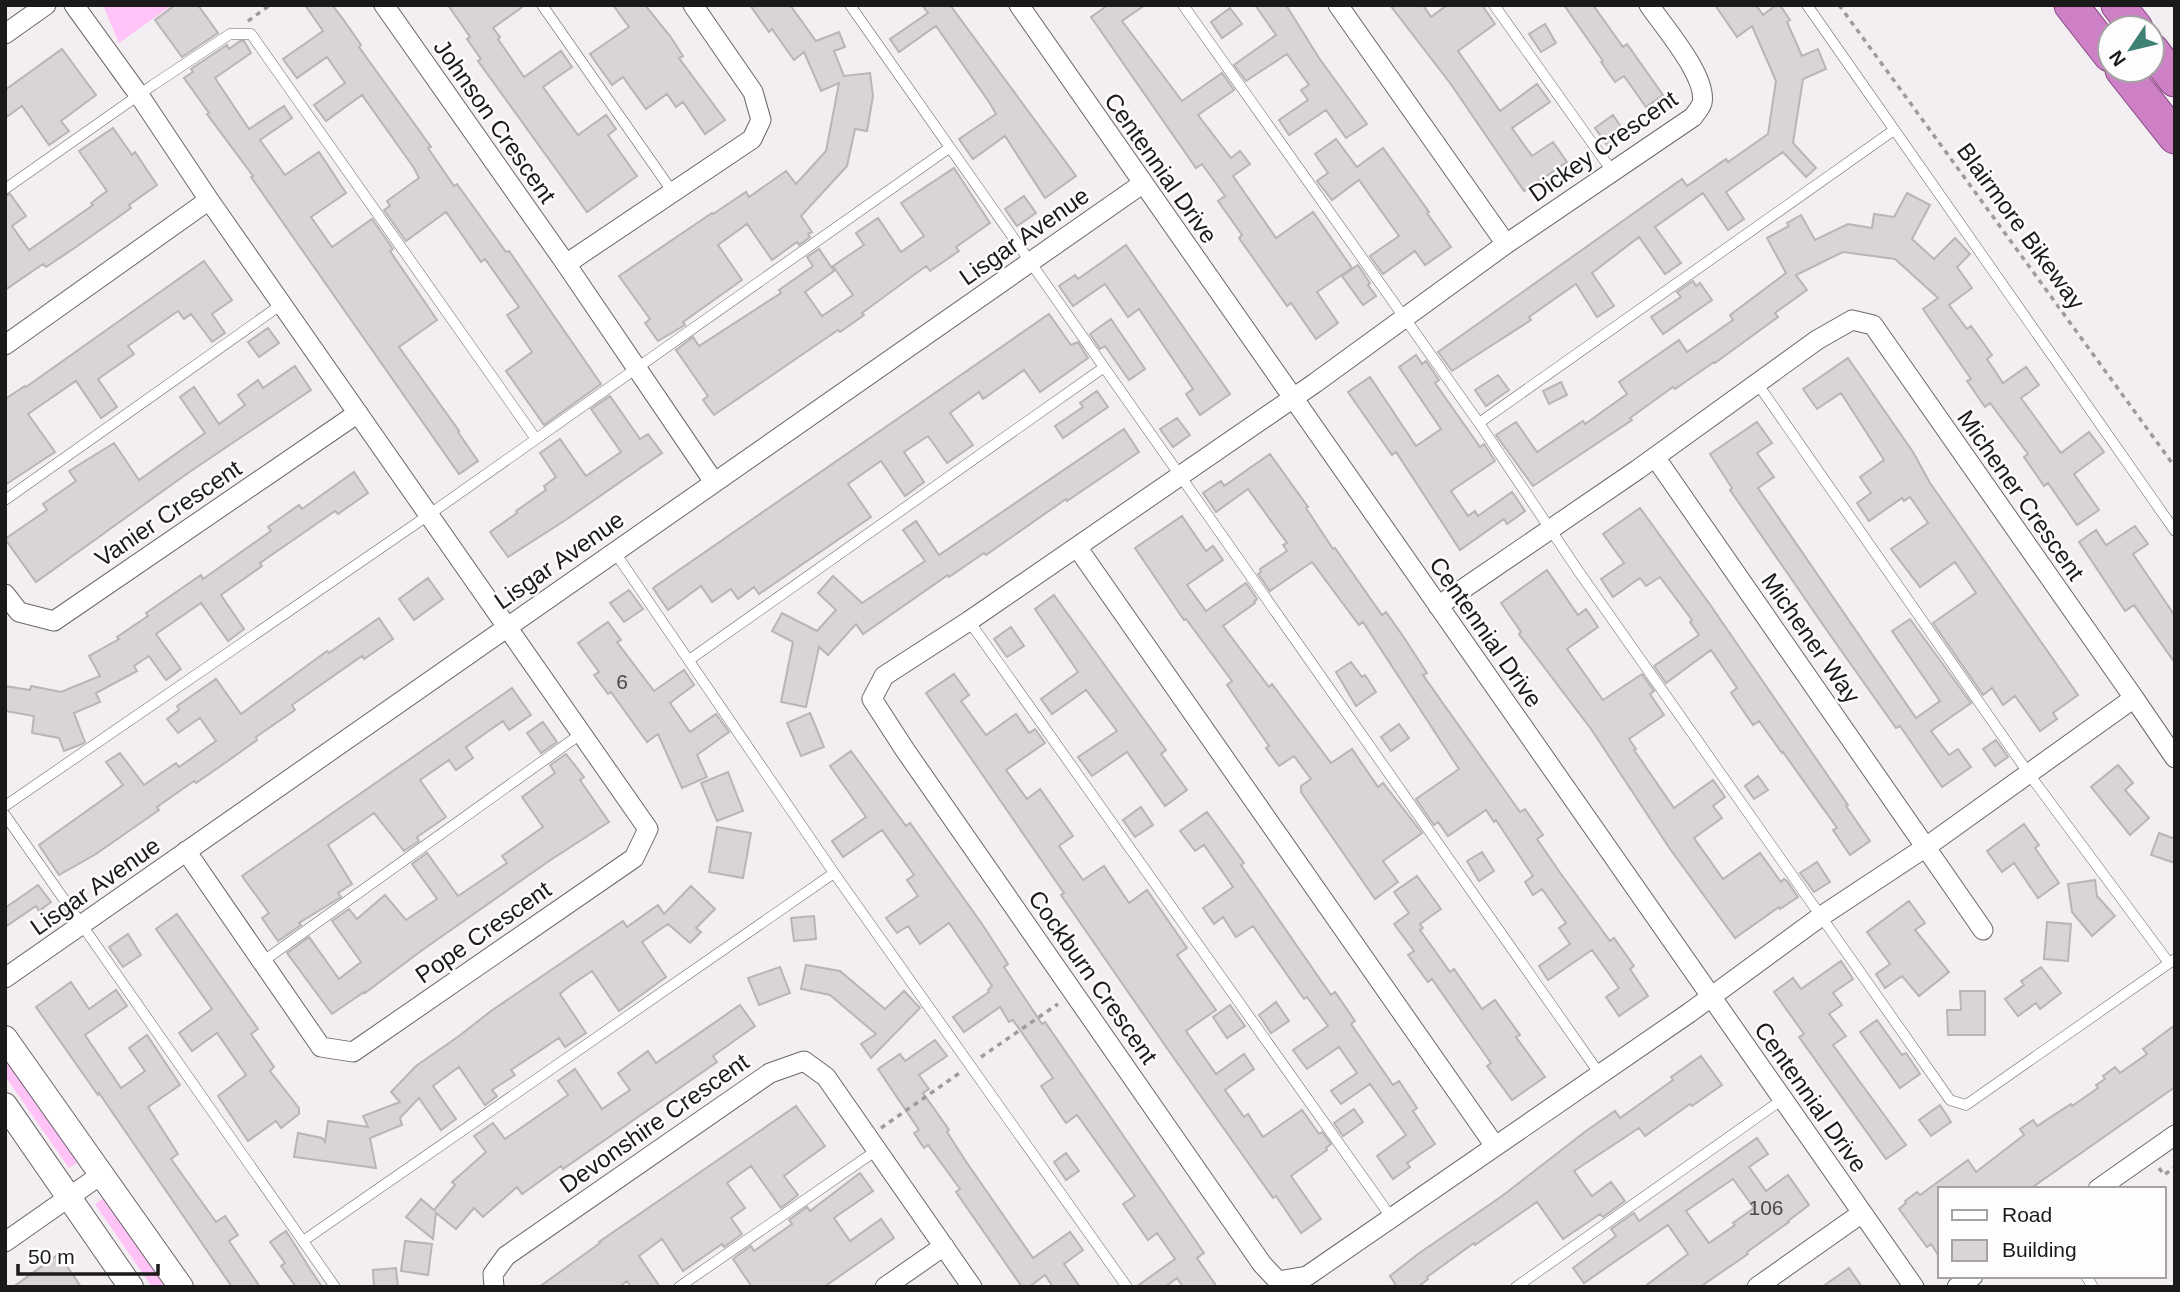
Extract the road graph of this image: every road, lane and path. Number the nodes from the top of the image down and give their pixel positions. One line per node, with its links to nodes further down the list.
1 (46, 5): 15 (street)
2 (74, 5): 18 (street)
3 (384, 5): 29 (street, Johnson Crescent)
4 (542, 5): 25 (lane)
5 (692, 5): 25 (street)
6 (850, 5): 21 (lane)
7 (1018, 5): 23 (street, Centennial Drive)
8 (1183, 5): 31 (lane)
9 (1338, 5): 27 (street)
10 (1494, 5): 22 (lane)
11 (1649, 5): 22 (street, Dickey Crescent)
12 (1807, 5): 19 (lane)
13 (1839, 5): 41 (path, Blairmore Bikeway)
14 (2071, 5): 16 (highway)
15 (5, 34)
16 (2096, 37)
17 (2133, 84): 20 (highway)
18 (139, 95): 24 (lane); 26 (street); 39 (lane)
19 (1894, 130): 38 (lane); 47 (lane)
20 (2175, 137)
21 (949, 148): 28 (lane); 34 (lane)
22 (1612, 171): 27 (street, Dickey Crescent)
23 (1142, 184): 28 (street, Lisgar Avenue); 36 (street, Centennial Drive)
24 (5, 189)
25 (672, 191): 29 (street)
26 (209, 200): 30 (street); 32 (street)
27 (1506, 244): 31 (street, Dickey Crescent)
28 (1029, 263): 33 (lane); 43 (street, Lisgar Avenue)
29 (566, 264): 34 (street, Johnson Crescent)
30 (282, 304): 37 (street); 44 (lane)
31 (1405, 319): 36 (street, Dickey Crescent); 38 (lane)
32 (5, 345)
33 (1103, 368): 42 (lane); 54 (lane)
34 (637, 369): 39 (lane); 43 (street, Johnson Crescent)
35 (1757, 383): 40 (street, Michener Crescent); 55 (street, Michener Crescent); 58 (lane)
36 (1292, 398): 42 (street, Cockburn Crescent); 51 (street, Centennial Drive)
37 (358, 413): 45 (street); 50 (street, Vanier Crescent)
38 (1479, 423): 46 (lane)
39 (536, 439): 45 (lane)
40 (1655, 457): 46 (street, Michener Crescent); 61 (street, Michener Way)
41 (2175, 467)
42 (1178, 476): 48 (street, Cockburn Crescent); 72 (lane)
43 (714, 482): 49 (street, Lisgar Avenue)
44 (5, 500)
45 (428, 515): 53 (street); 59 (lane)
46 (1550, 528): 51 (street, Michener Crescent); 64 (lane)
47 (2175, 531)
48 (1077, 547): 52 (street, Cockburn Crescent); 75 (street)
49 (614, 551): 53 (street, Lisgar Avenue); 54 (lane)
50 (5, 594)
51 (1438, 606): 70 (street, Centennial Drive)
52 (969, 621): 83 (lane); 83 (street, Cockburn Crescent)
53 (506, 627): 56 (street, Pope Crescent); 62 (street, Lisgar Avenue)
54 (689, 660): 63 (lane)
55 (2134, 698): 57 (street, Michener Crescent); 58 (street)
56 (582, 732): 68 (lane); 68 (street, Pope Crescent)
57 (2175, 758)
58 (2029, 774): 61 (street); 67 (lane)
59 (5, 806)
60 (5, 816): 65 (lane)
61 (1926, 847): 64 (street); 66 (street, Michener Way)
62 (186, 851): 65 (street, Lisgar Avenue); 68 (street, Pope Crescent)
63 (834, 873): 84 (lane); 94 (lane)
64 (1820, 917): 67 (lane); 70 (street)
65 (82, 925): 69 (street, Lisgar Avenue); 84 (lane)
66 (1983, 930)
67 (2172, 961)
68 (262, 962)
69 (5, 978)
70 (1711, 997): 72 (street, Cockburn Crescent); 73 (street, Centennial Drive)
71 (5, 1038): 79 (street)
72 (1598, 1073): 75 (street, Cockburn Crescent)
73 (1783, 1099): 82 (street, Centennial Drive); 95 (lane)
74 (5, 1105): 81 (street)
75 (1495, 1146): 83 (street, Cockburn Crescent)
76 (877, 1150): 86 (street, Devonshire Crescent); 90 (street, Devonshire Crescent); 91 (lane)
77 (2169, 1153): 78 (path); 80 (street)
78 (2175, 1167)
79 (102, 1174): 81 (street); 88 (street)
80 (2102, 1187)
81 (70, 1197): 85 (street); 87 (street)
82 (1862, 1213): 96 (street); 97 (street, Centennial Drive)
83 (1391, 1217)
84 (303, 1241): 89 (lane)
85 (5, 1242)
86 (944, 1246): 92 (street); 93 (street, Devonshire Crescent)
87 (131, 1287)
88 (181, 1287)
89 (335, 1287)
90 (494, 1287)
91 (680, 1287)
92 (885, 1287)
93 (972, 1287)
94 (1126, 1287)
95 (1516, 1287)
96 (1757, 1287)
97 (1914, 1287)

